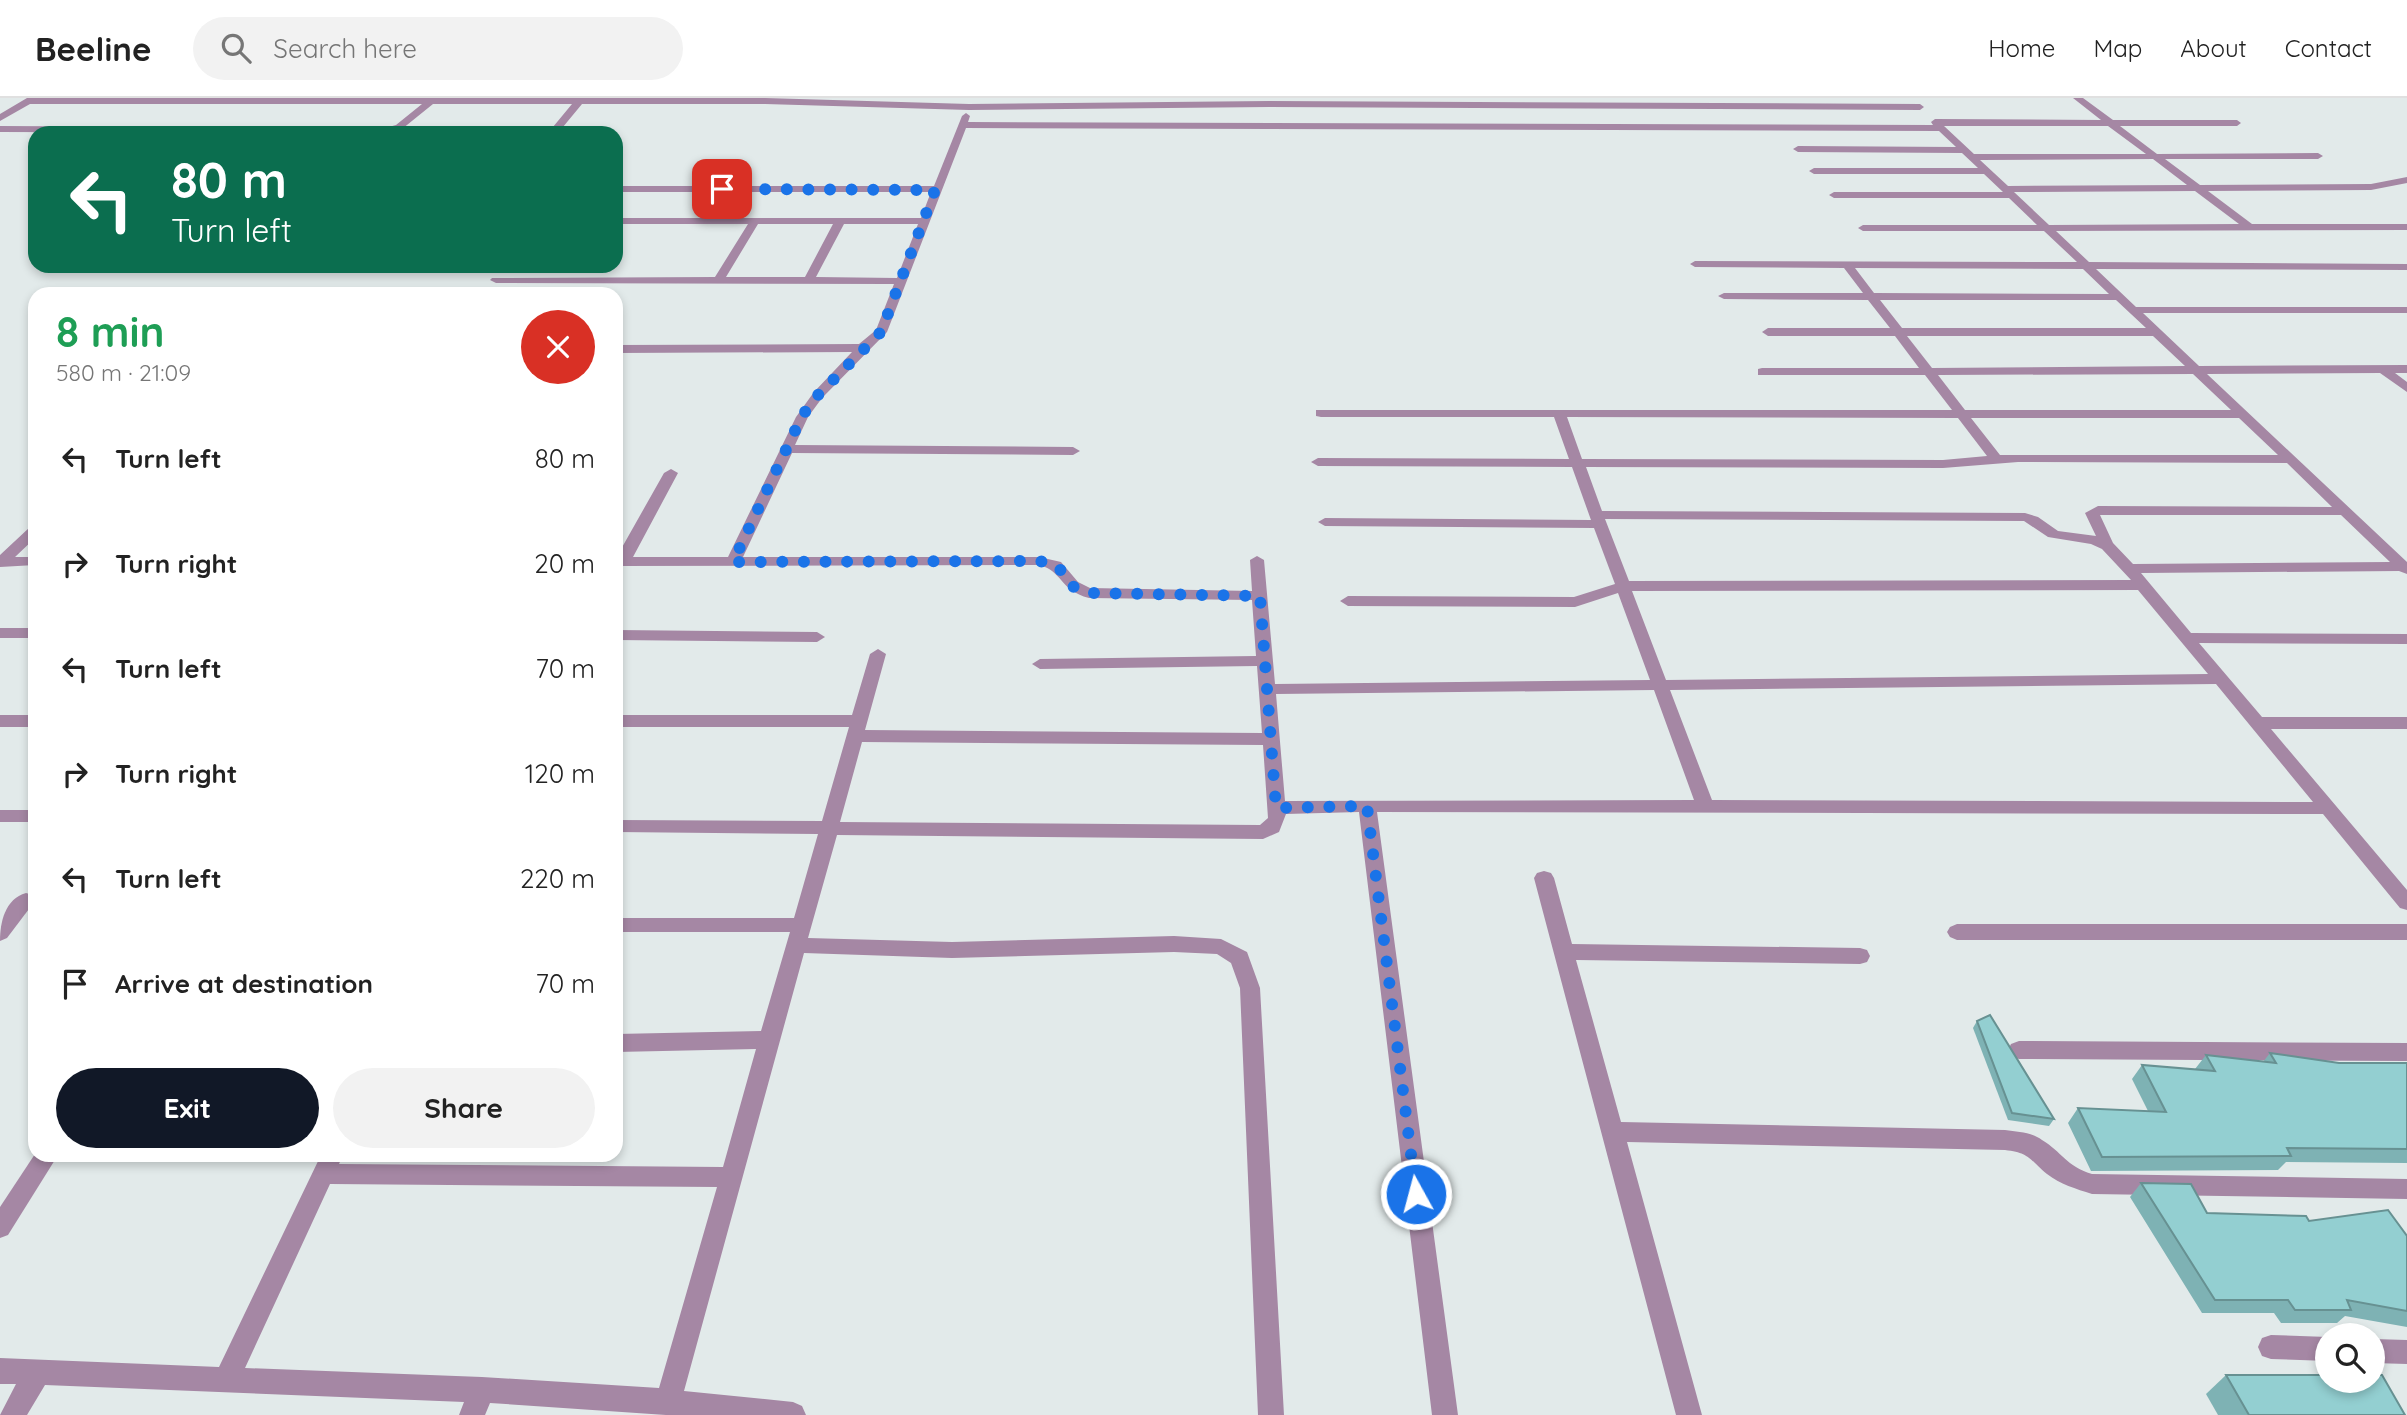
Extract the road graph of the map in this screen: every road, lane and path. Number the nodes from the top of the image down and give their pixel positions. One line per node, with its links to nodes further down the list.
1 (1910, 98): 11 (street)
2 (2077, 98): 14 (street)
3 (30, 99): 4 (street); 12 (street)
4 (328, 99): 6 (street)
5 (616, 99): 7 (street); 8 (street)
6 (432, 100): 7 (street); 17 (street)
7 (580, 100): 18 (street)
8 (811, 101): 10 (street)
9 (1367, 101): 10 (street); 11 (street); 19 (street)
10 (970, 103): 16 (street)
11 (1920, 107): 20 (street)
12 (5, 112): 13 (street)
13 (0, 118)
14 (2111, 123): 15 (street); 20 (street); 25 (street)
15 (2238, 123)
16 (964, 125): 19 (street); 33 (street)
17 (400, 126)
18 (559, 126)
19 (1372, 126): 20 (street)
20 (1939, 126): 24 (street)
21 (0, 129): 22 (street)
22 (28, 129)
23 (1797, 149): 24 (street)
24 (1968, 153): 25 (street); 28 (street)
25 (2157, 156): 26 (street); 32 (street)
26 (2318, 156)
27 (1814, 171): 28 (street)
28 (1986, 171): 34 (street)
29 (2407, 180): 30 (street)
30 (2387, 185): 32 (street); 36 (street)
31 (623, 189): 33 (street)
32 (2200, 189): 34 (street); 43 (street)
33 (935, 190): 40 (street)
34 (2008, 192): 35 (street); 44 (street)
35 (1834, 195)
36 (2407, 195)
37 (623, 221): 38 (street)
38 (755, 221): 39 (street); 52 (street)
39 (840, 221): 40 (street); 53 (street)
40 (923, 221): 54 (street)
41 (2407, 227): 43 (street)
42 (1863, 228): 44 (street)
43 (2251, 228): 44 (street)
44 (2047, 229): 47 (street)
45 (1695, 264): 46 (street)
46 (1847, 265): 47 (street); 56 (street)
47 (2088, 267): 48 (street); 57 (street)
48 (2407, 267)
49 (550, 273): 51 (street)
50 (496, 280): 51 (street)
51 (544, 280): 52 (street)
52 (718, 281): 53 (street)
53 (809, 281): 54 (street)
54 (900, 281): 63 (street)
55 (1724, 296): 56 (street)
56 (1872, 297): 57 (street); 61 (street)
57 (2119, 297): 58 (street)
58 (2134, 310): 59 (street); 62 (street)
59 (2407, 310)
60 (1768, 332): 61 (street)
61 (1898, 332): 62 (street); 67 (street)
62 (2156, 332): 68 (street)
63 (862, 348): 64 (street); 75 (street)
64 (623, 349)
65 (2383, 369): 66 (street); 68 (street); 70 (street)
66 (2407, 369)
67 (1929, 370): 68 (street); 69 (street); 73 (street)
68 (2196, 370): 74 (street)
69 (1762, 372)
70 (2407, 388)
71 (1321, 412): 72 (street)
72 (1559, 414): 73 (street); 80 (street)
73 (1960, 414): 74 (street); 77 (street)
74 (2243, 414): 78 (street)
75 (787, 449): 76 (street); 92 (street)
76 (1073, 451)
77 (1996, 459): 78 (street); 80 (street)
78 (2290, 459): 82 (street)
79 (1318, 462): 80 (street)
80 (1576, 462): 83 (street)
81 (671, 472): 87 (street)
82 (2345, 511): 86 (street); 93 (street)
83 (1598, 519): 84 (street); 86 (street); 96 (street)
84 (1325, 522)
85 (28, 537): 90 (street)
86 (2106, 543): 94 (street)
87 (623, 555)
88 (1257, 560): 97 (street)
89 (28, 561): 90 (street)
90 (1, 562)
91 (623, 562): 92 (street)
92 (733, 562): 97 (street)
93 (2405, 568): 94 (street)
94 (2129, 569): 95 (street)
95 (2143, 585): 96 (street); 103 (street)
96 (1623, 586): 98 (street); 109 (street)
97 (1260, 596): 106 (street)
98 (1348, 601)
99 (0, 633): 100 (street)
100 (28, 633)
101 (623, 635): 102 (street)
102 (817, 637)
103 (2187, 638): 104 (street); 108 (street)
104 (2407, 639)
105 (878, 654): 116 (street)
106 (1265, 661): 107 (street); 110 (street)
107 (1040, 664)
108 (2222, 679): 109 (street); 114 (street)
109 (1659, 684): 110 (street); 120 (street)
110 (1267, 689): 117 (street)
111 (28, 720): 112 (street)
112 (0, 721)
113 (623, 721): 116 (street)
114 (2258, 723): 115 (street); 121 (street)
115 (2407, 723)
116 (857, 729): 117 (street); 125 (street)
117 (1271, 739): 119 (street)
118 (1367, 806): 119 (street); 120 (street); 159 (street)
119 (1276, 808): 125 (street)
120 (1706, 808): 121 (street)
121 (2329, 808): 128 (street)
122 (28, 816): 123 (street)
123 (0, 817)
124 (623, 826): 125 (street)
125 (830, 828): 133 (street)
126 (1544, 878): 134 (street)
127 (26, 900): 132 (street)
128 (2407, 903)
129 (623, 925): 133 (street)
130 (1957, 932): 131 (street)
131 (2407, 932)
132 (0, 933)
133 (799, 935): 136 (street); 158 (street)
134 (1564, 951): 135 (street); 140 (street)
135 (1860, 956)
136 (769, 1040): 137 (street); 143 (street)
137 (623, 1043)
138 (2019, 1050): 139 (street)
139 (2407, 1052)
140 (1612, 1132): 144 (street); 160 (street)
141 (42, 1162): 145 (street)
142 (327, 1165): 143 (street); 152 (street)
143 (730, 1177): 154 (street)
144 (2407, 1189)
145 (0, 1227)
146 (2271, 1347): 147 (street)
147 (2315, 1349)
148 (2385, 1351): 149 (street)
149 (2407, 1352)
150 (0, 1371): 151 (street)
151 (37, 1374): 152 (street); 155 (street)
152 (226, 1381): 153 (street)
153 (482, 1390): 154 (street); 156 (street)
154 (668, 1402): 157 (street)
155 (12, 1415)
156 (472, 1415)
157 (793, 1415)
158 (1270, 1415)
159 (1445, 1415)
160 (1689, 1415)

